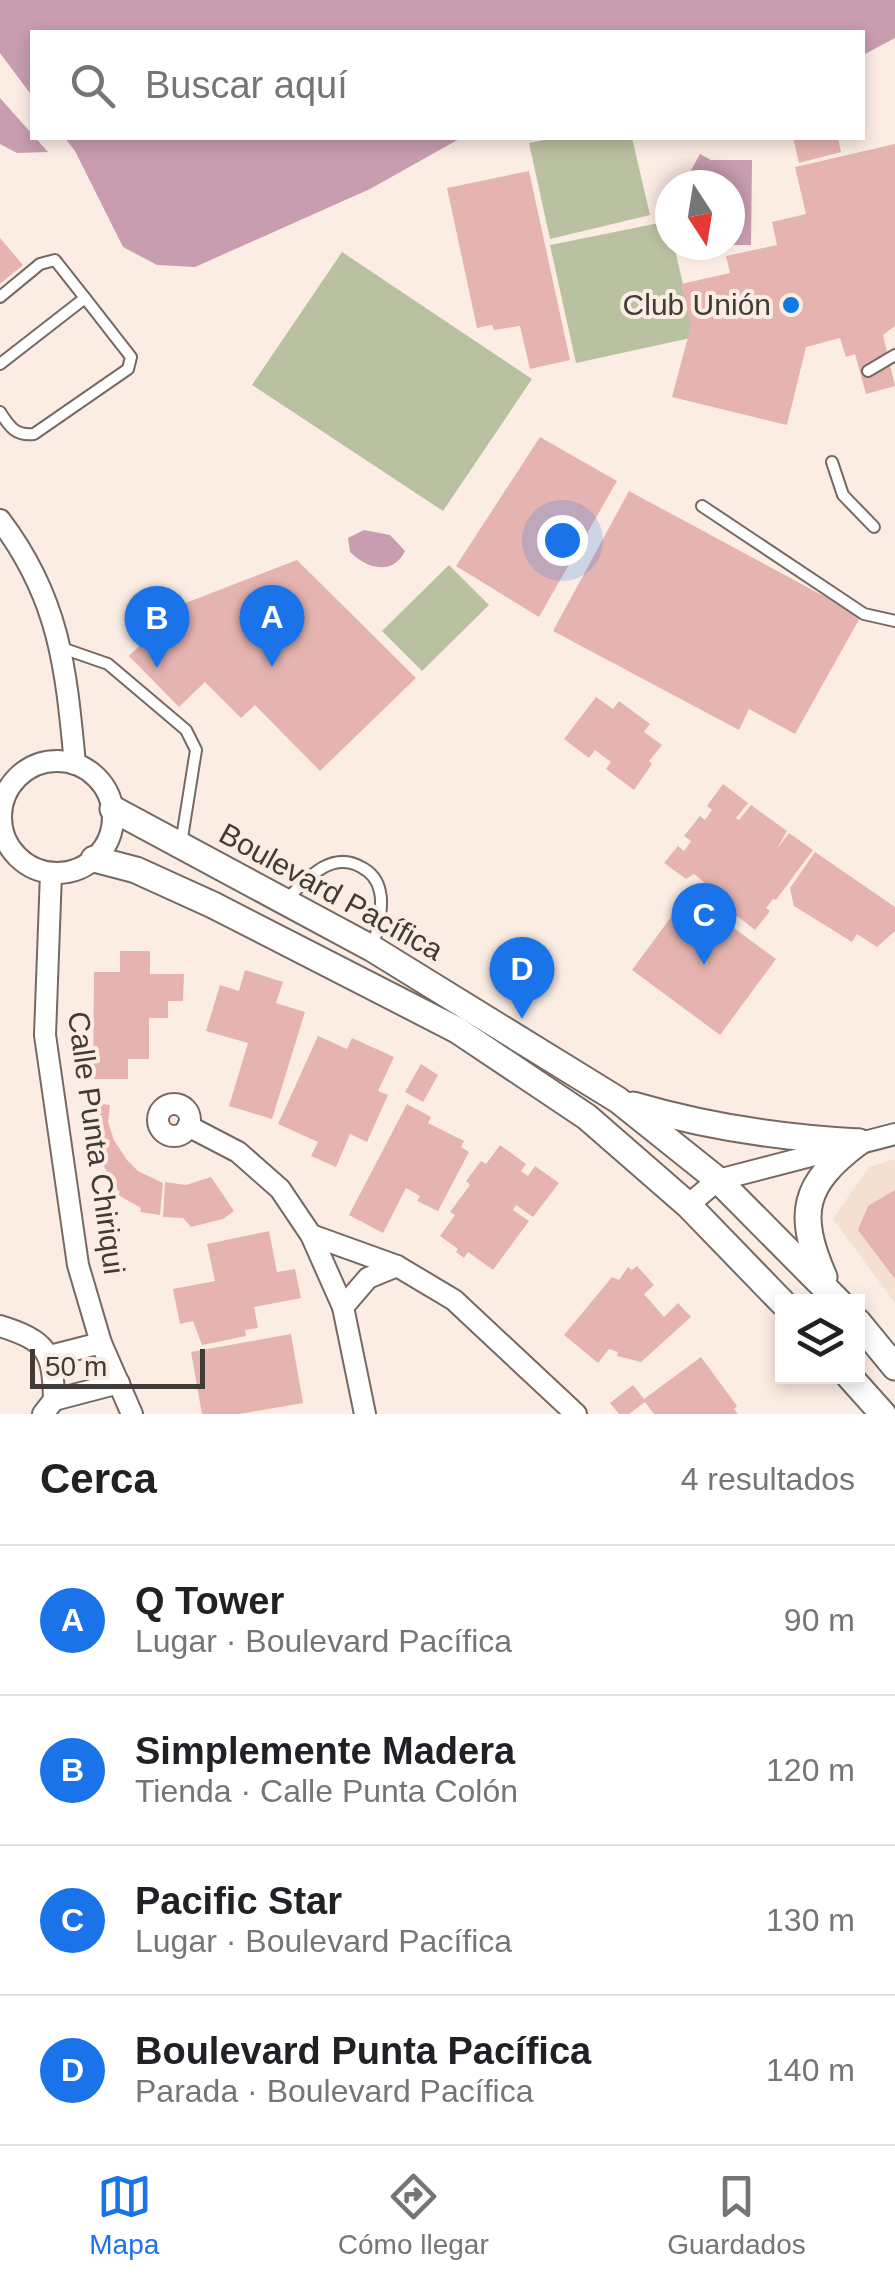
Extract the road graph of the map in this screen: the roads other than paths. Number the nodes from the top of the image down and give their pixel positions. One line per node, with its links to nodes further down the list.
1 (0, 297): 2 (lane)
2 (85, 298): 4 (lane); 6 (lane)
3 (895, 354): 5 (lane)
4 (0, 364)
5 (868, 371)
6 (0, 412)
7 (832, 462): 10 (lane)
8 (702, 506): 11 (lane)
9 (0, 520): 12 (street)
10 (874, 526)
11 (895, 621)
12 (62, 648): 13 (street); 16 (lane)
13 (75, 764): 14 (street); 15 (street)
14 (113, 810): 16 (street, Boulevard Pacífica); 17 (street)
15 (0, 824): 18 (street)
16 (180, 846): 19 (street, Boulevard Pacífica)
17 (94, 859): 18 (street); 26 (street, Boulevard Pacífica)
18 (52, 873): 35 (street, Calle Punta Chiriqui)
19 (284, 902): 20 (street, Boulevard Pacífica); 20 (lane)
20 (373, 949): 21 (street, Boulevard Pacífica)
21 (618, 1100): 24 (street); 25 (street, Boulevard Pacífica)
22 (188, 1126): 27 (street)
23 (895, 1134): 24 (street)
24 (860, 1142): 25 (street); 30 (street)
25 (718, 1180): 26 (street); 29 (street, Boulevard Pacífica)
26 (688, 1205): 31 (street, Boulevard Pacífica)
27 (311, 1234): 28 (street); 32 (street)
28 (398, 1266): 32 (street); 43 (street)
29 (832, 1294)
30 (833, 1294)
31 (775, 1295)
32 (342, 1307): 42 (street)
33 (0, 1326): 36 (street)
34 (865, 1331): 37 (street)
35 (102, 1342): 36 (street); 38 (street, Calle Punta Chiriqui)
36 (50, 1356): 40 (street)
37 (895, 1367)
38 (120, 1383): 40 (street); 41 (street, Calle Punta Chiriqui)
39 (857, 1384): 44 (street)
40 (49, 1407)
41 (132, 1414)
42 (365, 1414)
43 (576, 1414)
44 (883, 1414)

